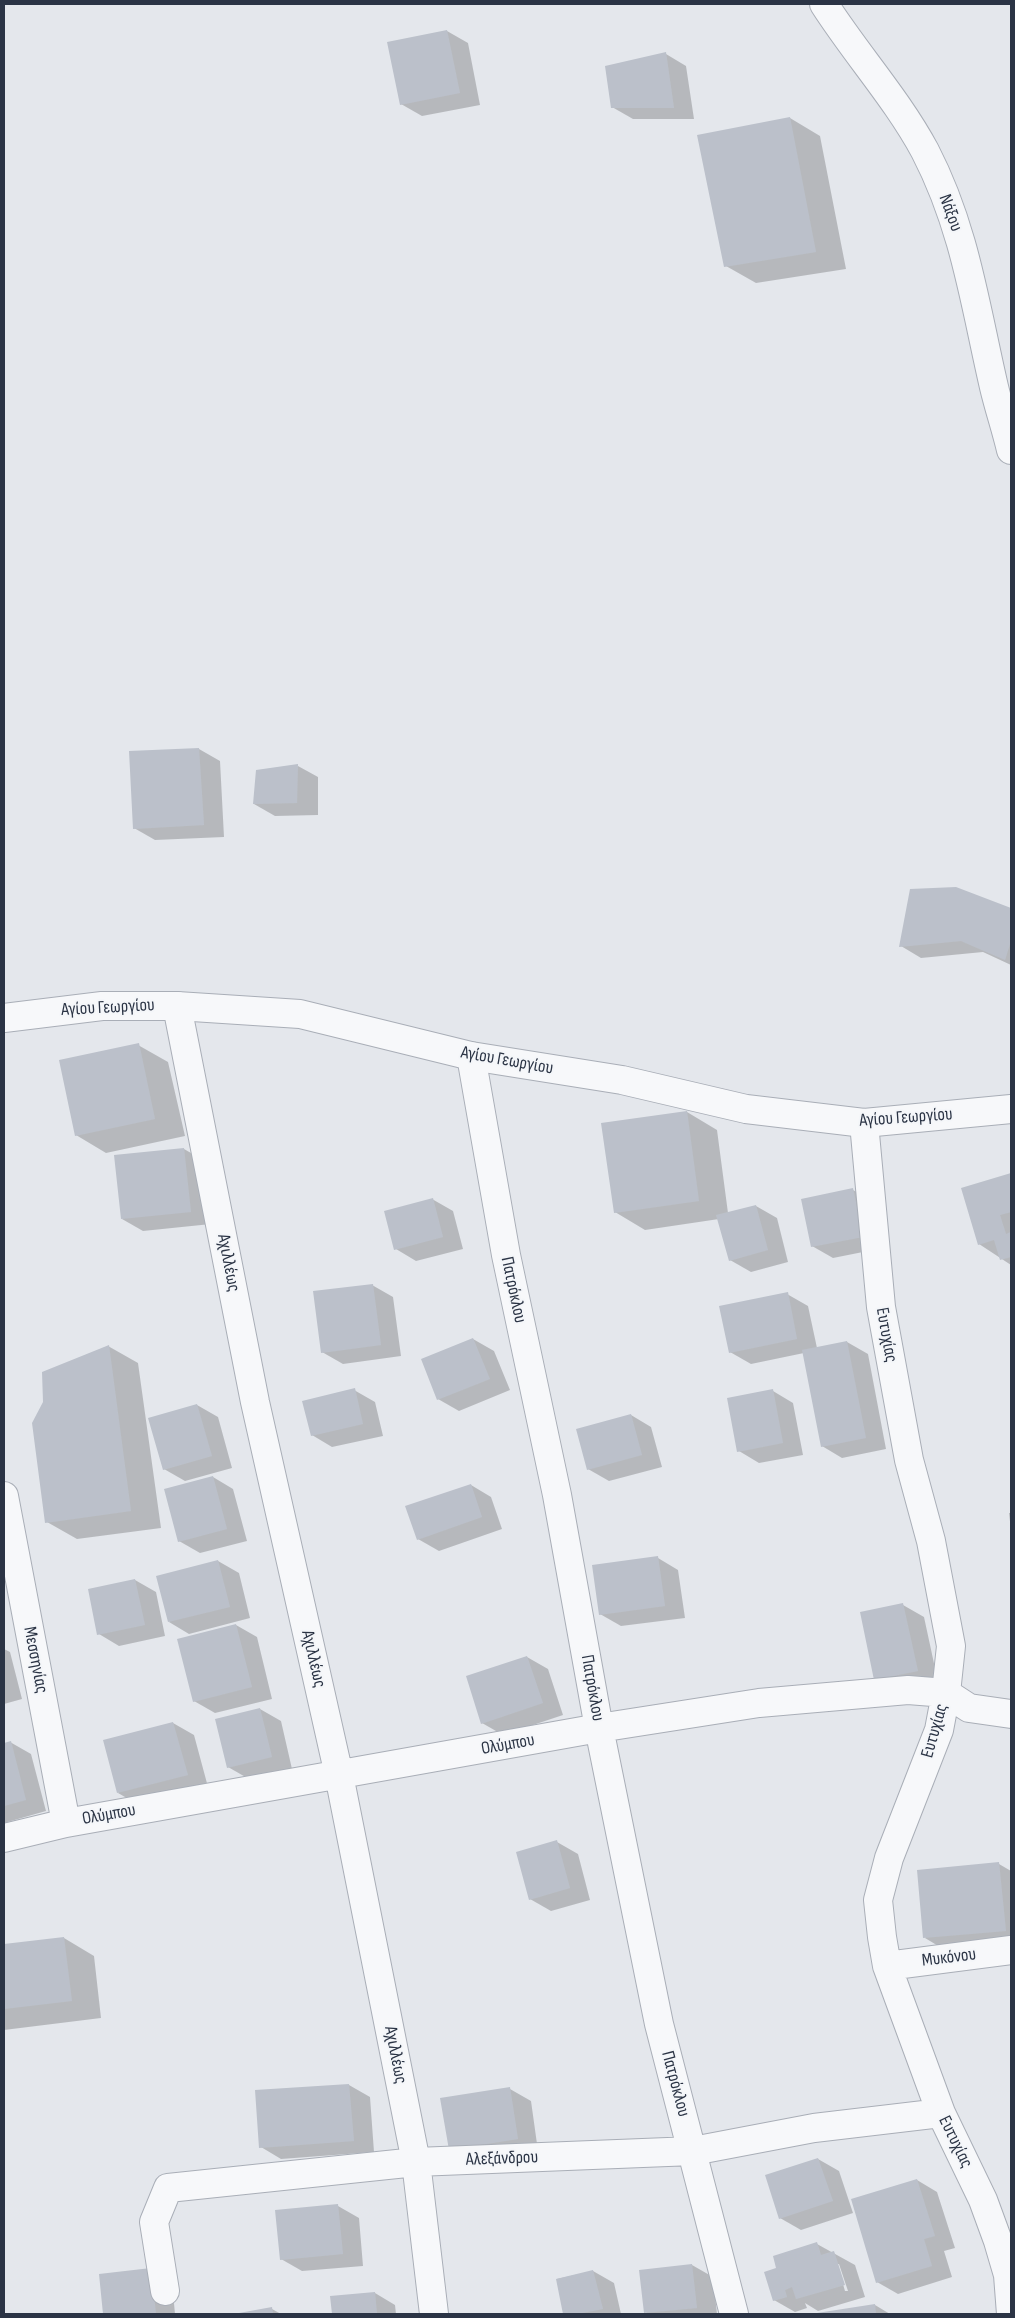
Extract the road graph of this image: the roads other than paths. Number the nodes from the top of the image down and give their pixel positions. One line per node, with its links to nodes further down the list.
1 (824, 4): 2 (street, Νάξου)
2 (1011, 450)
3 (177, 1006): 4 (street, Αγίου Γεωργίου); 5 (street, Αγίου Γεωργίου); 12 (street, Αχιλλέως)
4 (4, 1018)
5 (471, 1056): 7 (street, Αγίου Γεωργίου); 11 (street, Πατρόκλου)
6 (1011, 1109): 7 (street, Αγίου Γεωργίου)
7 (864, 1124): 9 (street, Ευτυχίας)
8 (4, 1496): 13 (street, Μεσσηνίας)
9 (946, 1693): 10 (street, Ολύμπου); 11 (street, Ολύμπου); 16 (street, Ευτυχίας)
10 (1011, 1714)
11 (599, 1728): 12 (street, Ολύμπου); 18 (street, Πατρόκλου)
12 (339, 1775): 13 (street, Ολύμπου); 19 (street, Αχιλλέως)
13 (66, 1823): 14 (street, Ολύμπου)
14 (4, 1838)
15 (1011, 1950): 16 (street, Μυκόνου)
16 (887, 1966): 17 (street, Ευτυχίας)
17 (941, 2113): 18 (street, Αλεξάνδρου); 23 (street, Ευτυχίας)
18 (693, 2151): 19 (street, Αλεξάνδρου); 22 (street, Πατρόκλου)
19 (416, 2162): 20 (street, Αλεξάνδρου); 21 (street, Αχιλλέως)
20 (165, 2291)
21 (434, 2314)
22 (734, 2314)
23 (1011, 2314)

